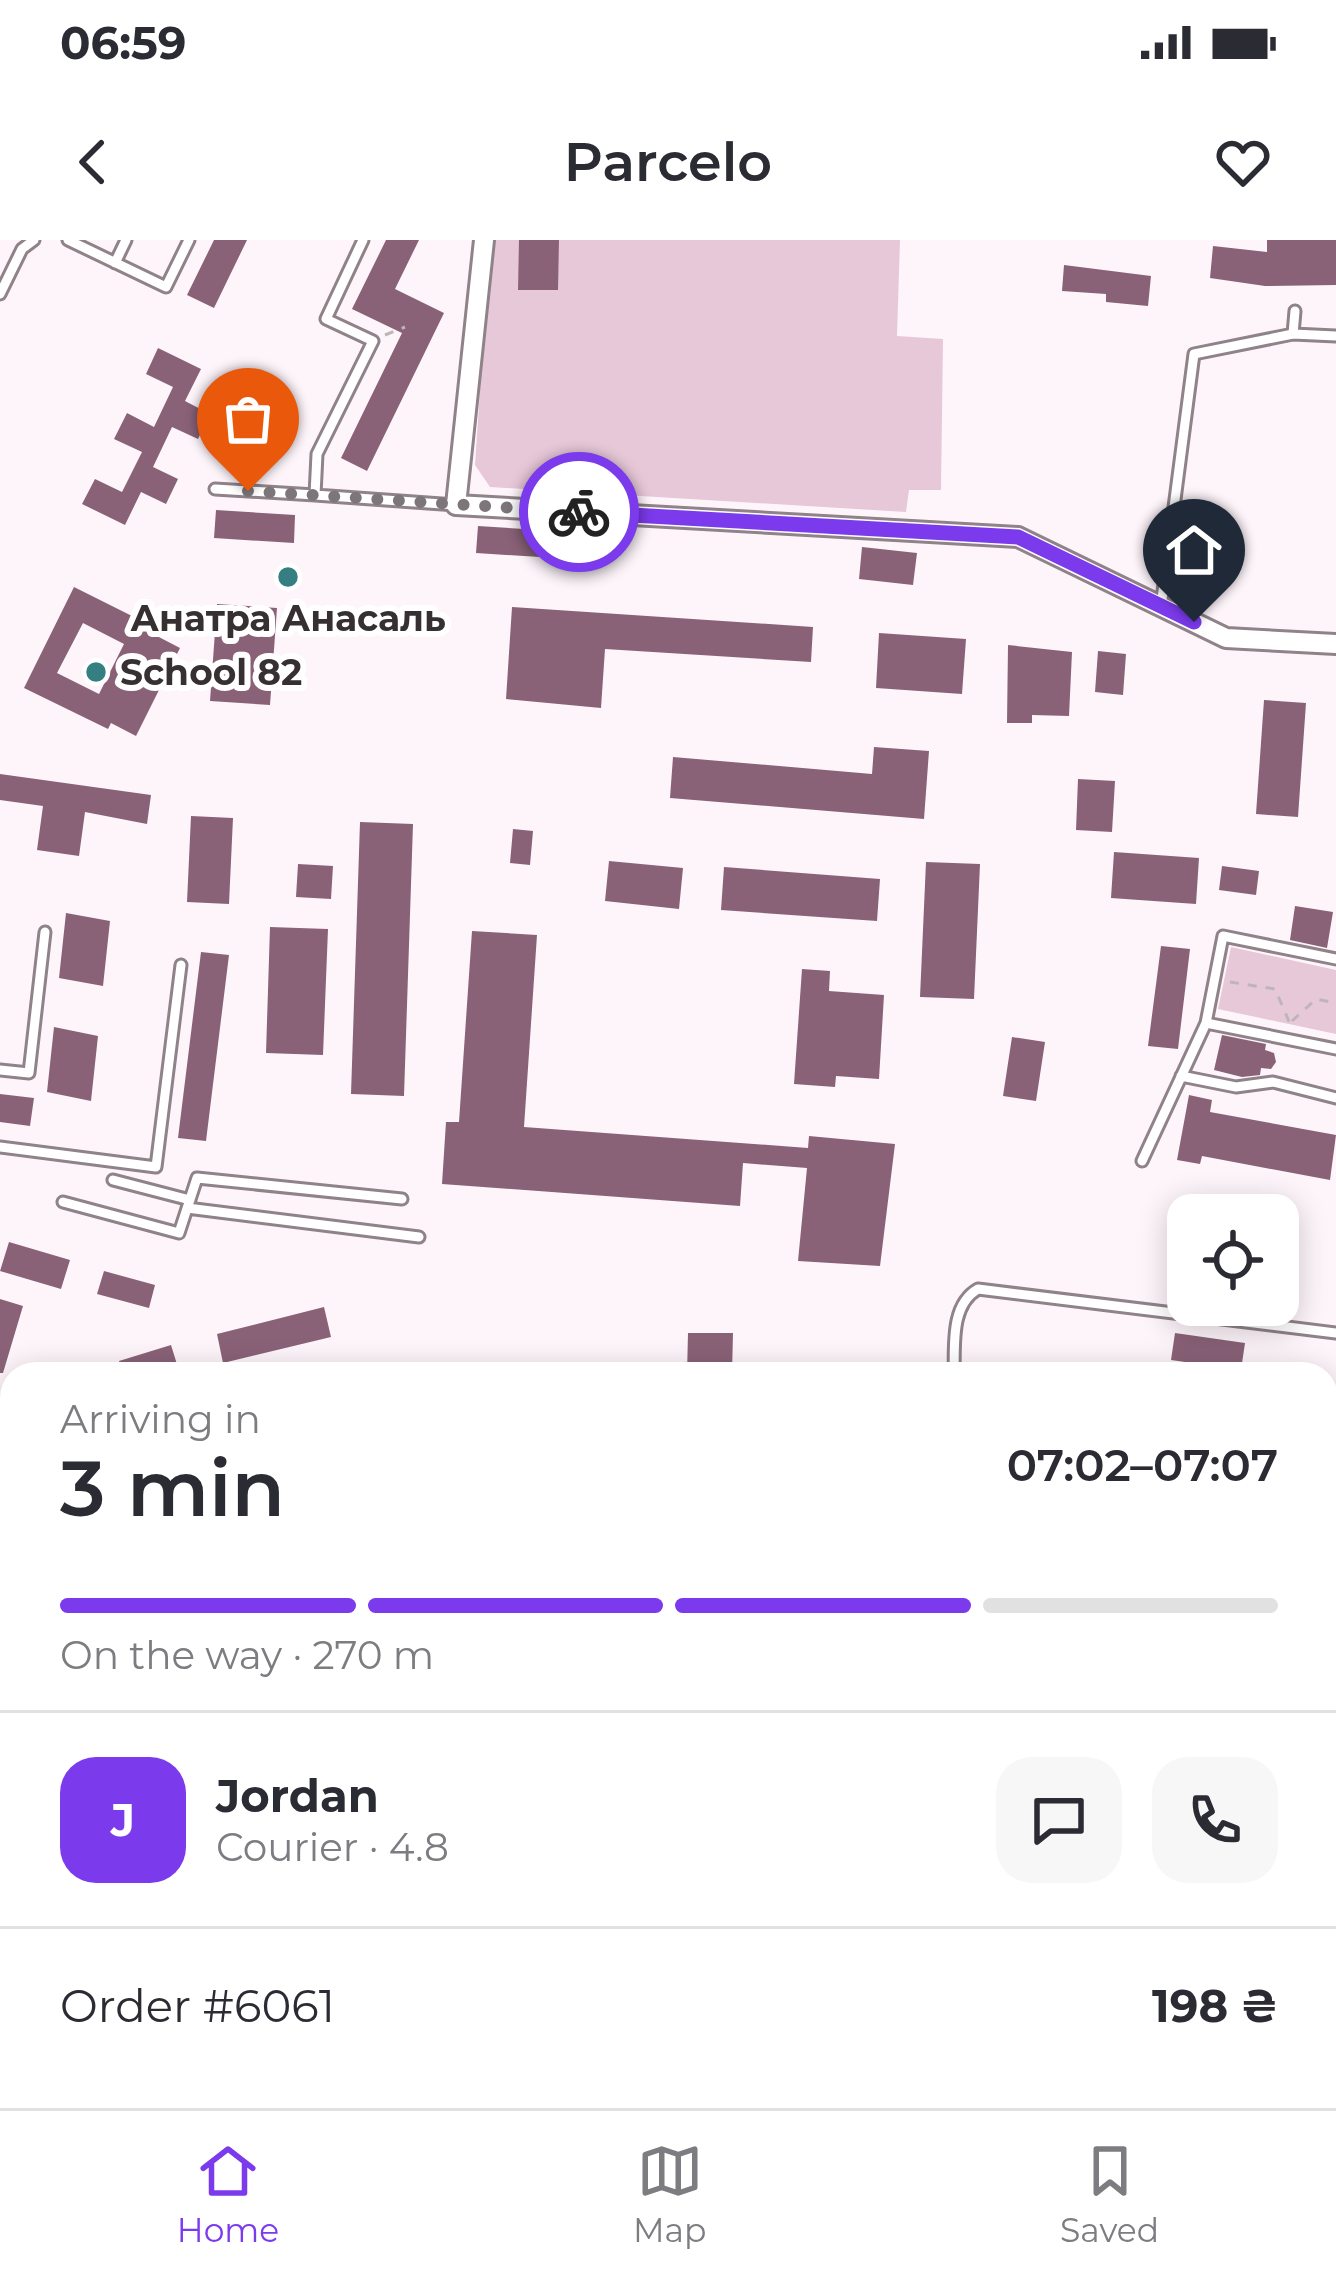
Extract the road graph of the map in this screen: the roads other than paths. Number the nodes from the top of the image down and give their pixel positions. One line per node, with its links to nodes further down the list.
1 (34, 240): 8 (lane)
2 (68, 240): 7 (lane)
3 (126, 240): 7 (lane)
4 (189, 240): 7 (lane)
5 (363, 240): 13 (lane)
6 (484, 240): 14 (street)
7 (115, 263)
8 (0, 294)
9 (1295, 311): 10 (lane)
10 (1293, 334): 11 (lane); 15 (lane)
11 (1336, 336)
12 (215, 489): 13 (lane)
13 (315, 495): 14 (lane)
14 (456, 505): 15 (street)
15 (1161, 607): 16 (street)
16 (1336, 644)
17 (46, 932): 22 (lane)
18 (1336, 958): 20 (lane)
19 (181, 965): 27 (lane)
20 (1206, 1023): 21 (lane); 23 (lane)
21 (1336, 1049)
22 (0, 1070)
23 (1181, 1076): 24 (lane); 26 (lane)
24 (1336, 1098)
25 (0, 1147): 27 (lane)
26 (1142, 1161)
27 (156, 1167): 29 (lane)
28 (113, 1180): 29 (lane)
29 (166, 1194): 32 (lane)
30 (402, 1199): 32 (lane)
31 (63, 1202): 32 (lane)
32 (188, 1204): 33 (lane)
33 (419, 1237)
34 (1336, 1333): 35 (lane)
35 (955, 1362)

